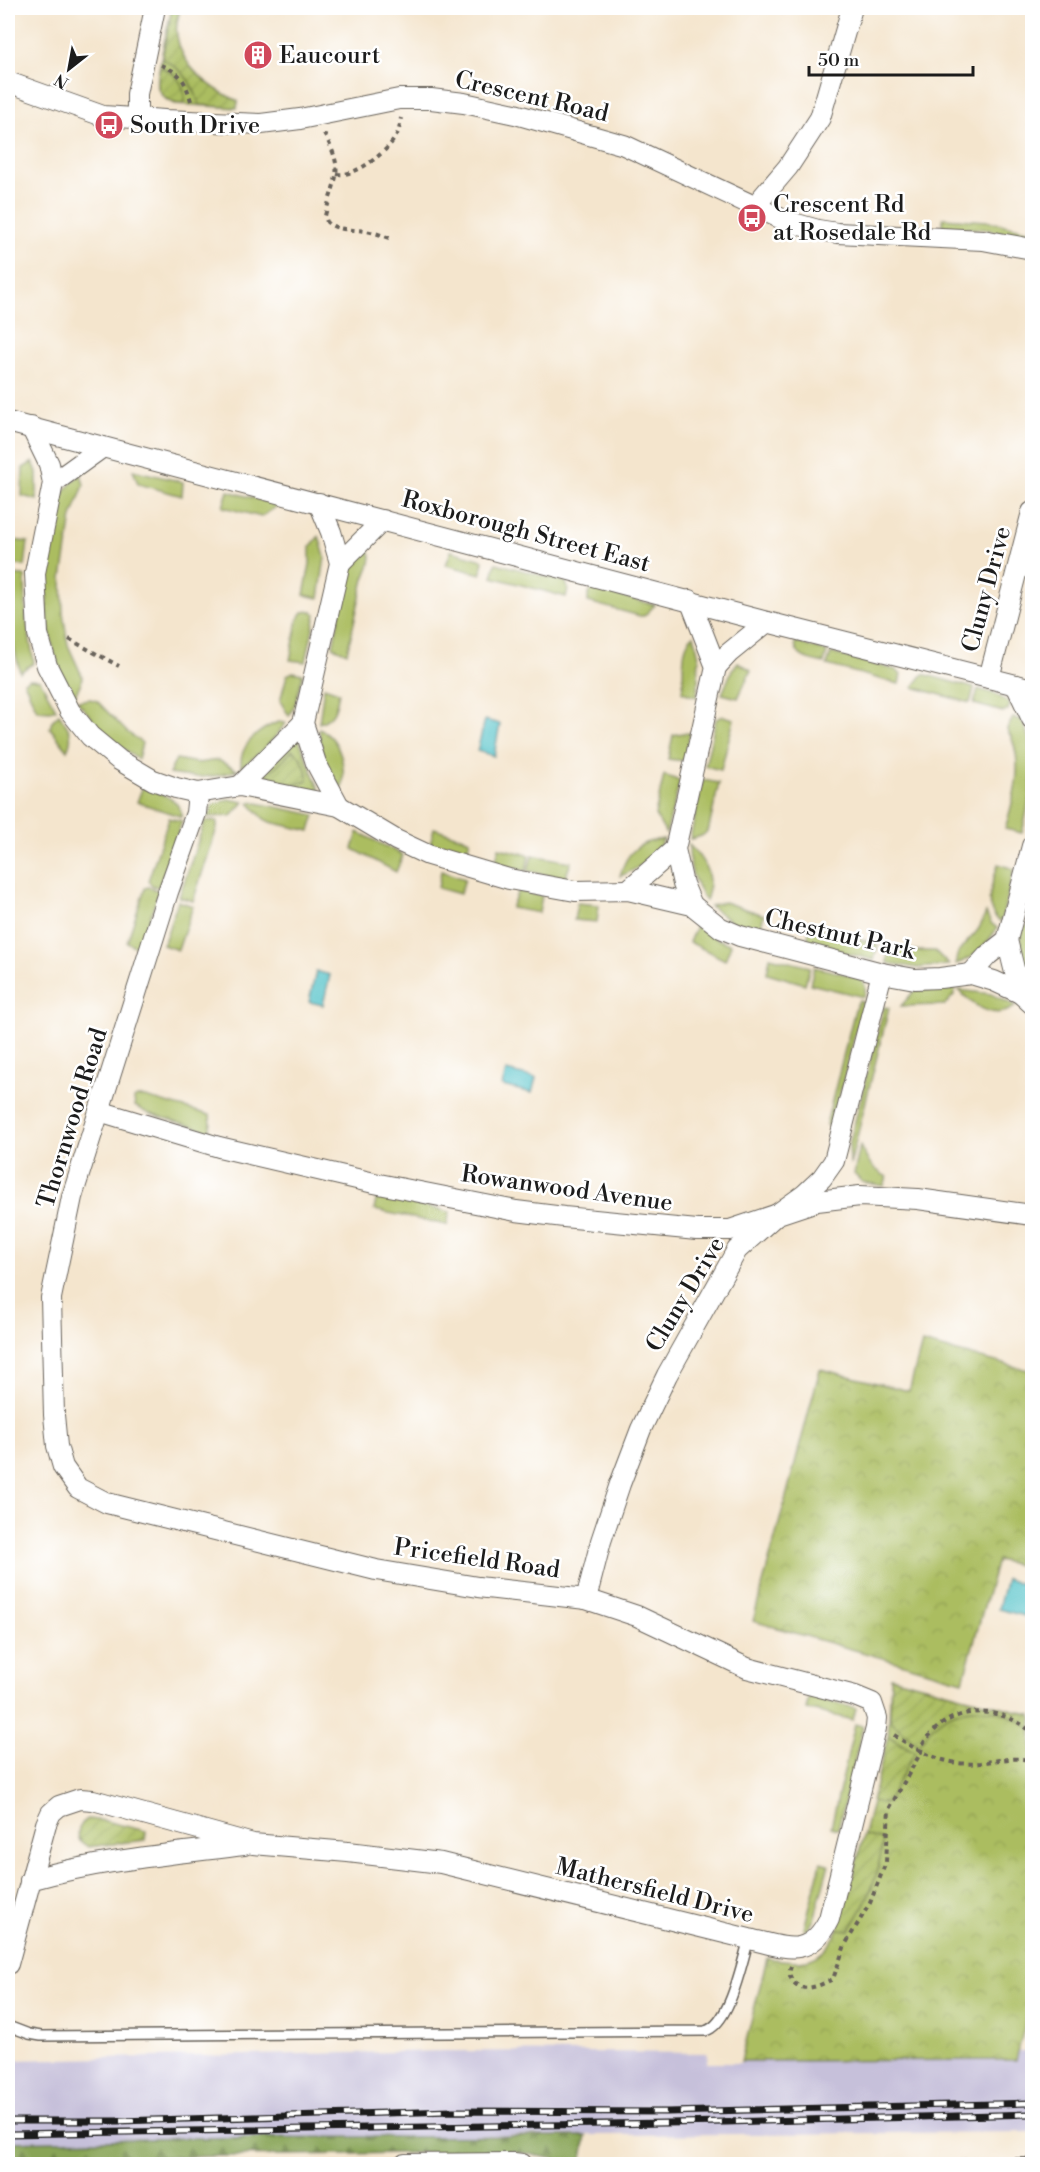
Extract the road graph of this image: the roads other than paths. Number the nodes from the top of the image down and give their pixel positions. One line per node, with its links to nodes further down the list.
1 (155, 8): 4 (street)
2 (852, 8): 5 (street)
3 (8, 82): 4 (street, Crescent Road)
4 (137, 117): 5 (street, Crescent Road)
5 (754, 207): 6 (street, Crescent Road)
6 (1032, 249)
7 (8, 422): 8 (street, Roxborough Street East)
8 (31, 427): 9 (street, Roxborough Street East); 10 (street, Chestnut Park)
9 (103, 447): 10 (street); 11 (street, Roxborough Street East)
10 (53, 483): 23 (street, Chestnut Park)
11 (319, 503): 13 (street, Roxborough Street East); 14 (street)
12 (1032, 512): 18 (street, Cluny Drive)
13 (383, 520): 14 (street); 15 (street, Roxborough Street East)
14 (340, 563): 21 (street)
15 (690, 600): 16 (street, Roxborough Street East); 17 (street)
16 (767, 622): 17 (street); 18 (street, Roxborough Street East)
17 (716, 667): 26 (street)
18 (989, 678): 19 (street, Roxborough Street East)
19 (1024, 687): 20 (street)
20 (1032, 719)
21 (303, 723): 22 (street); 24 (street)
22 (240, 786): 23 (street, Chestnut Park); 24 (street, Chestnut Park)
23 (198, 793): 33 (street, Thornwood Road)
24 (339, 806): 27 (street, Chestnut Park)
25 (1032, 846): 29 (street)
26 (675, 849): 27 (street); 28 (street)
27 (628, 890): 28 (street, Chestnut Park)
28 (692, 905): 30 (street, Chestnut Park)
29 (1007, 939): 31 (street); 32 (street, Chestnut Park)
30 (882, 973): 31 (street, Chestnut Park); 34 (street, Cluny Drive)
31 (971, 974): 32 (street, Chestnut Park)
32 (1026, 999)
33 (99, 1111): 34 (street, Rowanwood Avenue); 36 (street, Thornwood Road)
34 (776, 1215): 35 (street, Rowanwood Avenue); 37 (street, Cluny Drive)
35 (1032, 1215)
36 (63, 1467): 37 (street, Pricefield Road)
37 (586, 1599): 38 (street, Pricefield Road)
38 (877, 1718): 41 (street, Mathersfield Drive)
39 (253, 1844): 40 (street, Mathersfield Drive); 40 (street, Mathersfield Drive); 41 (street, Mathersfield Drive)
40 (30, 1880): 42 (street, Mathersfield Drive)
41 (749, 1939): 43 (lane)
42 (8, 1964)
43 (8, 2026)
44 (1032, 2163): 47 (lane)
45 (405, 2164): 46 (street)
46 (522, 2164)
47 (960, 2164)

